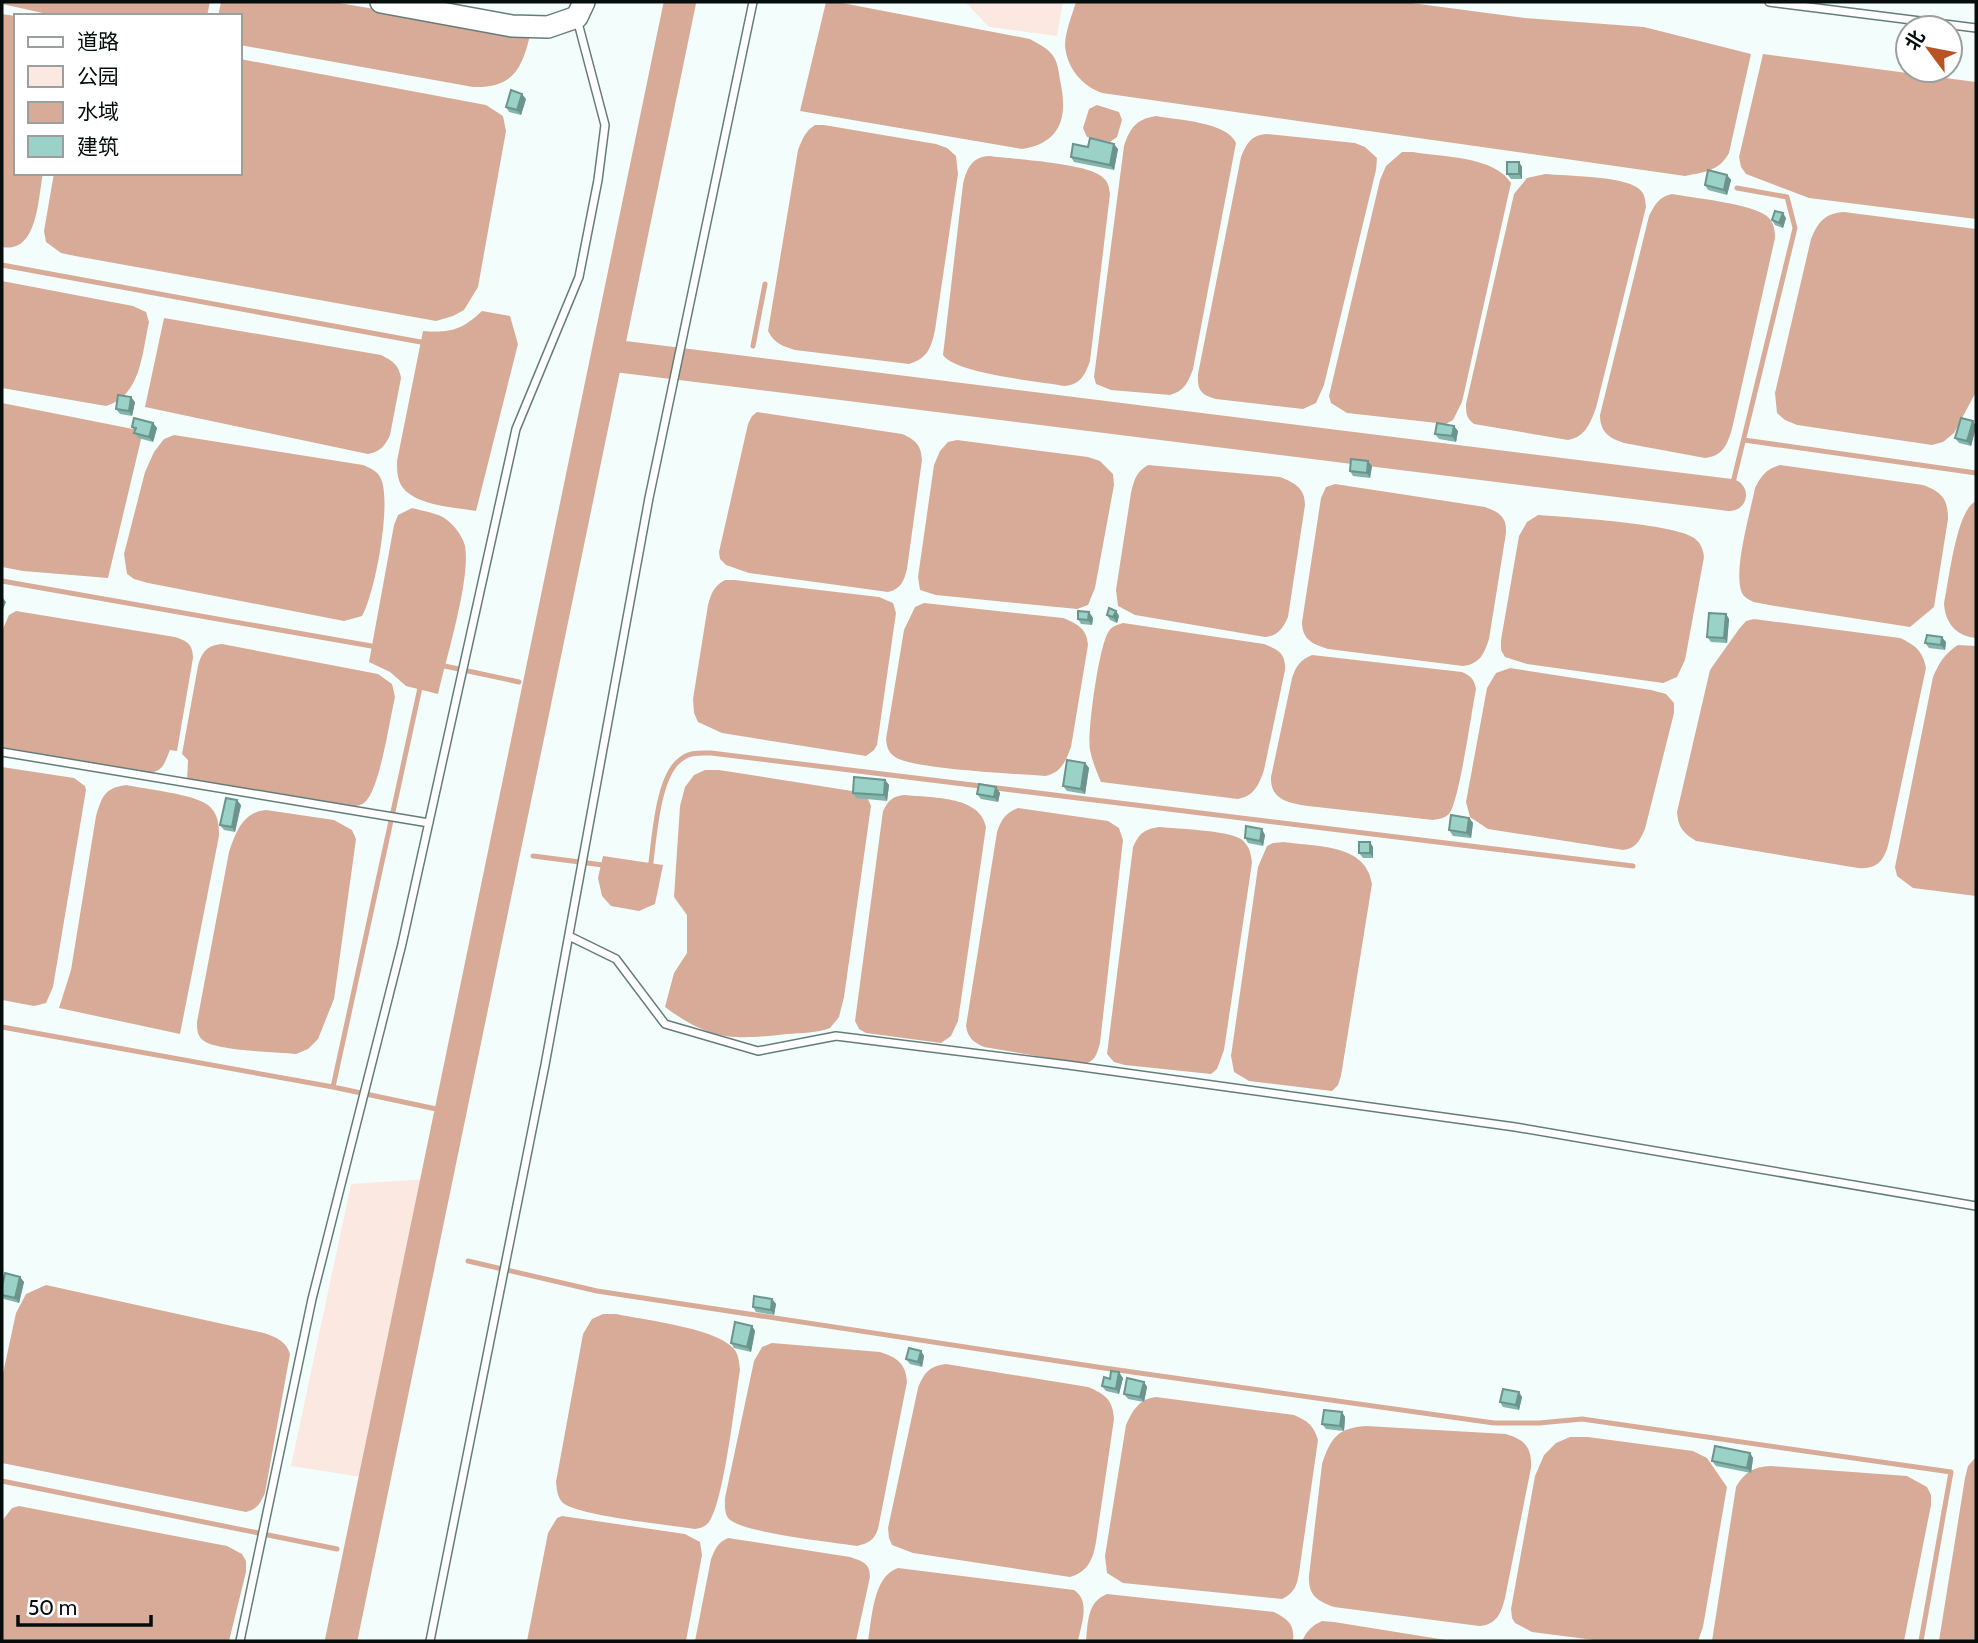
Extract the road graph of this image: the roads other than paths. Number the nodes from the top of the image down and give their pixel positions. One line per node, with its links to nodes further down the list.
1 (381, 2): 4 (street)
2 (753, 2): 8 (lane)
3 (1769, 2): 5 (lane)
4 (580, 9): 7 (lane)
5 (1976, 28)
6 (2, 752): 7 (lane)
7 (429, 823): 10 (lane)
8 (569, 936): 9 (lane); 11 (lane)
9 (1976, 1206)
10 (240, 1641)
11 (430, 1641)

